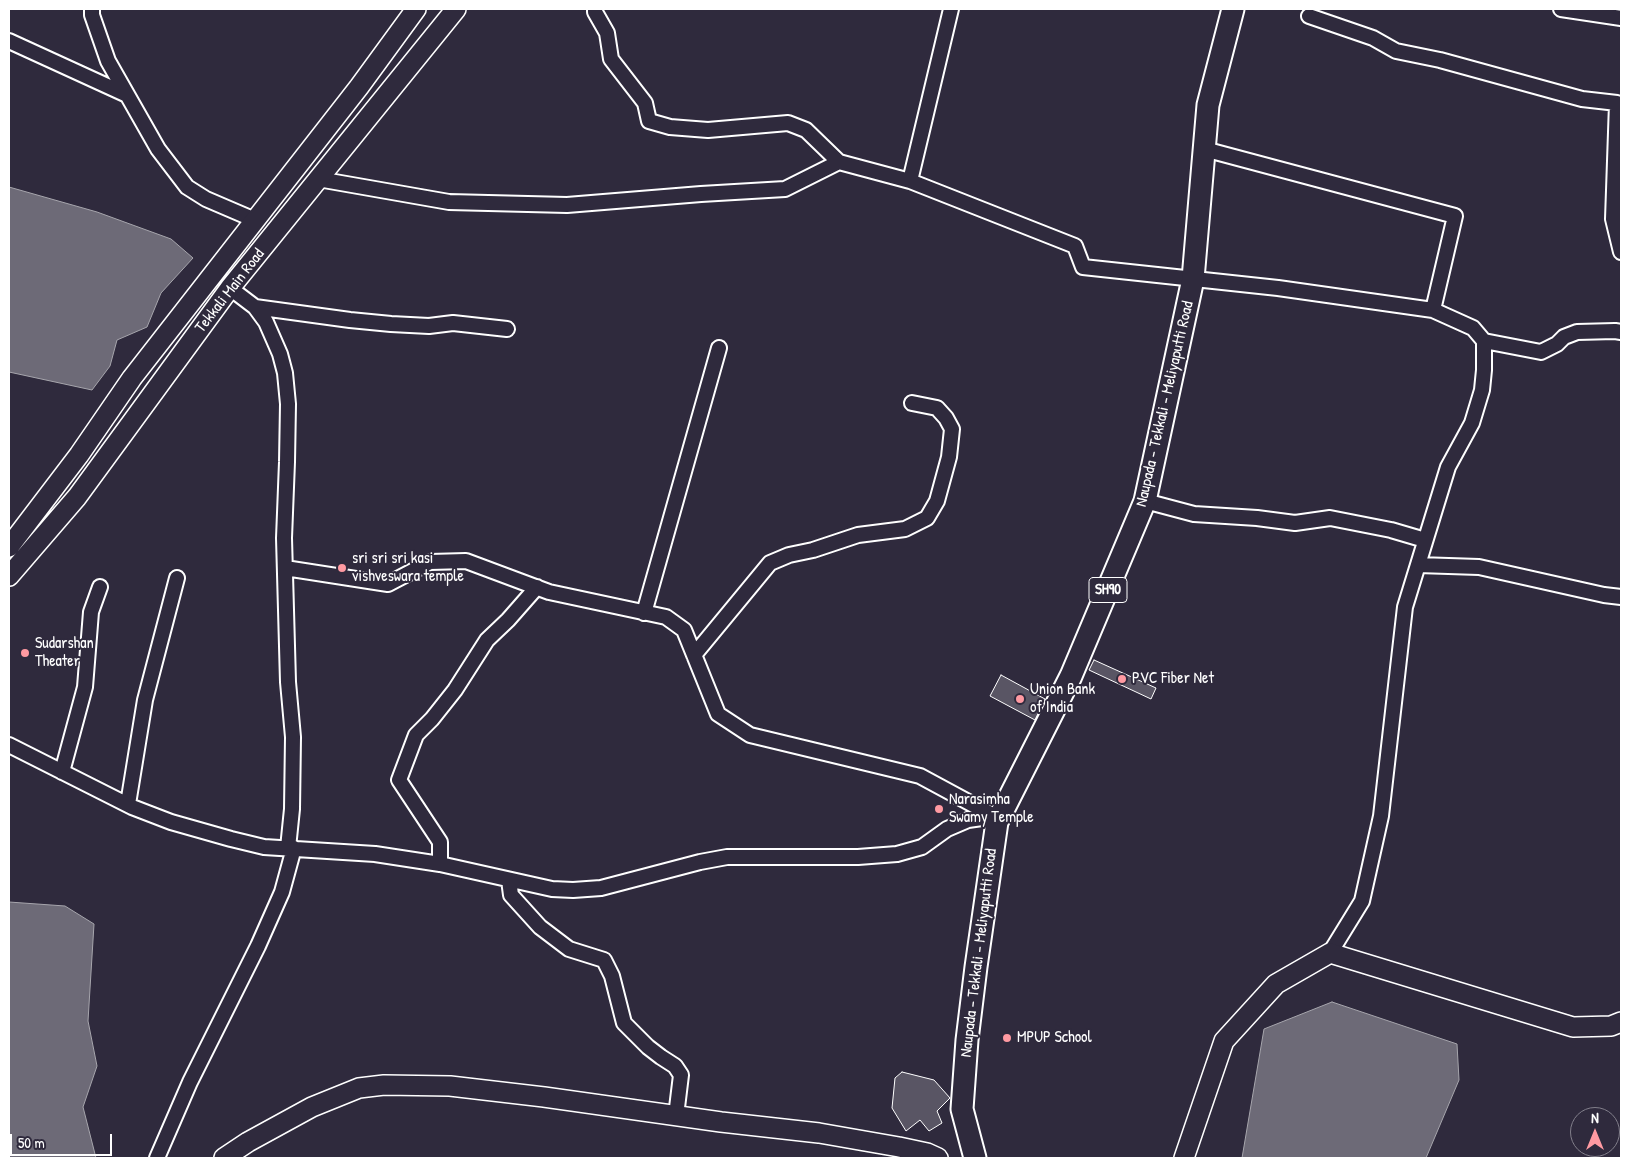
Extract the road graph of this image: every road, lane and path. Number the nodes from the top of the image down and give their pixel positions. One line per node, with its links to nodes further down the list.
1 (92, 9): 11 (street)
2 (416, 9): 17 (main road, Tekkali Main Road)
3 (456, 9): 15 (main road, Tekkali Main Road)
4 (595, 9): 14 (street)
5 (951, 9): 16 (street)
6 (1233, 9): 13 (main road, Naupada - Tekkali - Meliyaputti Road / SH90)
7 (1561, 9): 9 (street)
8 (1309, 16): 12 (street)
9 (1621, 18)
10 (9, 41): 11 (street)
11 (127, 95): 17 (street)
12 (1619, 99): 18 (street)
13 (1204, 149): 19 (main road, Naupada - Tekkali - Meliyaputti Road / SH90); 22 (street)
14 (839, 162): 15 (street); 16 (street)
15 (318, 179): 20 (main road, Tekkali Main Road)
16 (910, 181): 19 (street)
17 (255, 220): 30 (main road, Tekkali Main Road)
18 (1621, 252)
19 (1193, 279): 22 (street); 28 (main road, Naupada - Tekkali - Meliyaputti Road / SH90)
20 (230, 288): 21 (street); 33 (main road, Tekkali Main Road)
21 (255, 307): 23 (street); 32 (street)
22 (1433, 310): 25 (street)
23 (507, 329)
24 (1621, 332): 25 (street)
25 (1484, 341): 29 (street)
26 (719, 348): 38 (street)
27 (912, 404): 39 (street)
28 (1145, 500): 29 (street); 43 (main road, Naupada - Tekkali - Meliyaputti Road / SH90)
29 (1425, 540): 31 (street)
30 (9, 547)
31 (1418, 566): 37 (street); 47 (street)
32 (285, 568): 36 (street); 44 (street)
33 (9, 576)
34 (177, 578): 42 (street)
35 (100, 587): 41 (street)
36 (537, 587): 38 (street); 45 (street)
37 (1621, 597)
38 (644, 613): 39 (street)
39 (694, 656): 43 (street)
40 (9, 746): 41 (street)
41 (62, 772): 42 (street)
42 (128, 804): 44 (street)
43 (999, 818): 46 (street); 53 (main road, Naupada - Tekkali - Meliyaputti Road / SH90)
44 (291, 848): 45 (street); 50 (street)
45 (440, 864): 46 (street)
46 (509, 880): 49 (street)
47 (1330, 953): 48 (main road); 54 (main road)
48 (1621, 1022)
49 (676, 1116): 51 (main road); 52 (main road)
50 (157, 1158)
51 (224, 1158)
52 (938, 1158)
53 (975, 1158)
54 (1184, 1158)

